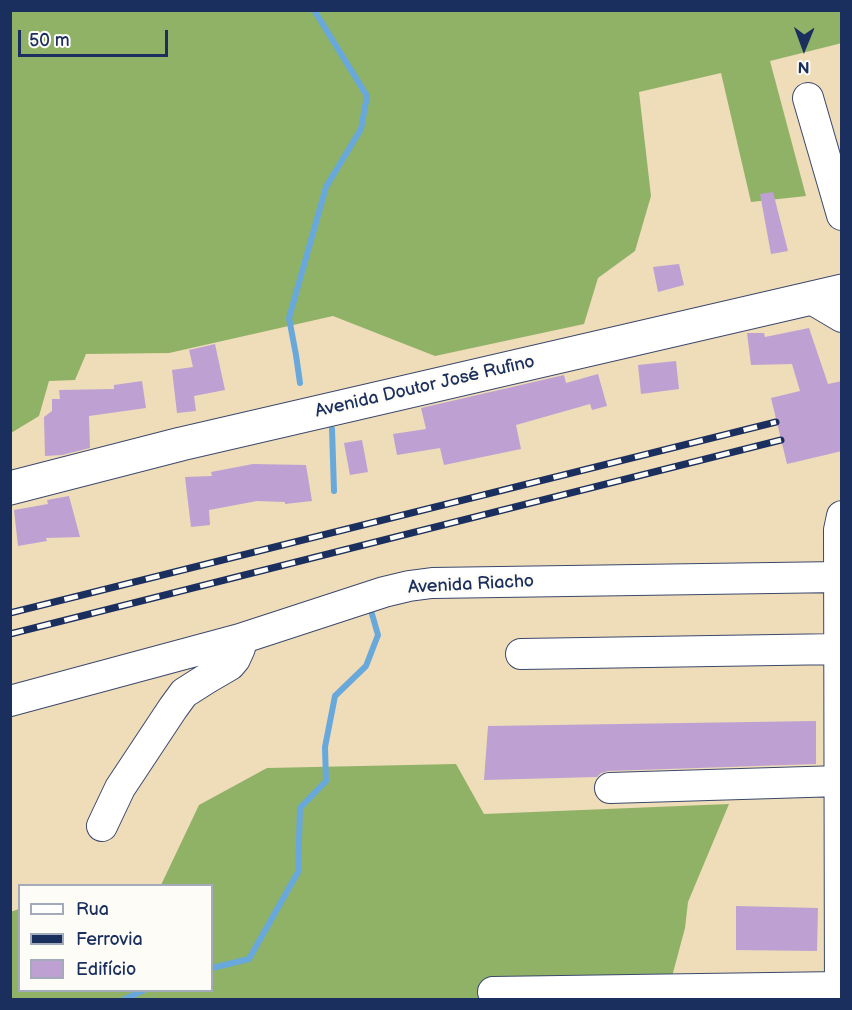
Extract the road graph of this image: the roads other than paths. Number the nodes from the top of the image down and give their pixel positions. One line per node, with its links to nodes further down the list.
1 (808, 98): 2 (street)
2 (842, 215)
3 (842, 291): 4 (main road, Avenida Doutor José Rufino)
4 (810, 298): 5 (street); 6 (main road, Avenida Doutor José Rufino)
5 (842, 316)
6 (10, 488)
7 (841, 525): 8 (street)
8 (840, 577): 9 (street, Avenida Riacho); 10 (street)
9 (240, 639): 12 (street, Avenida Riacho); 15 (street)
10 (840, 649): 11 (street); 14 (street)
11 (521, 654)
12 (10, 701)
13 (610, 788): 14 (street)
14 (841, 793): 17 (street)
15 (102, 826)
16 (493, 992): 17 (street)
17 (840, 993)

